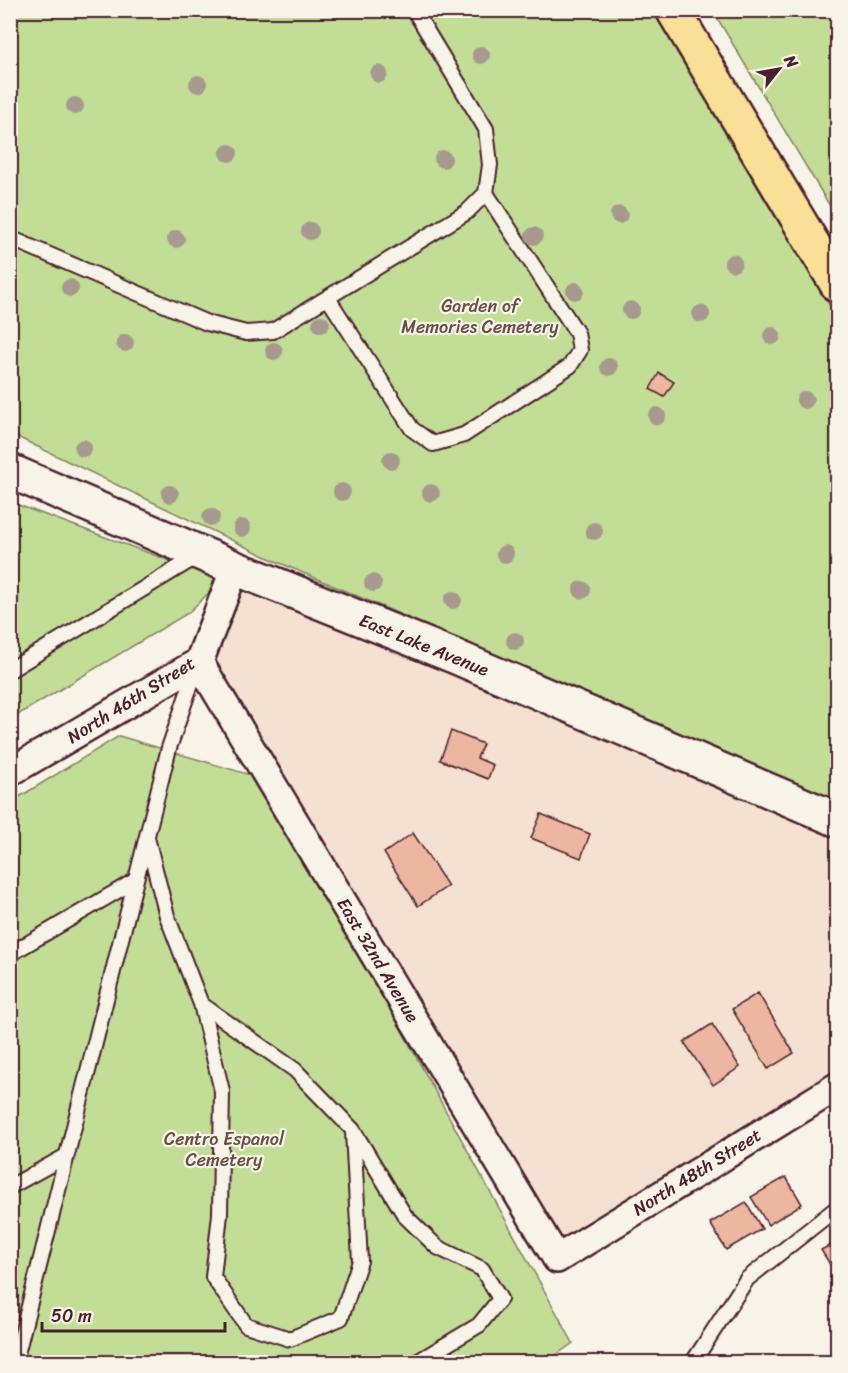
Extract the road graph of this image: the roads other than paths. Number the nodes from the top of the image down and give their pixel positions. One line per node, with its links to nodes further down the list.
1 (414, 10): 3 (lane)
2 (673, 10): 5 (main road)
3 (486, 193): 6 (lane); 6 (lane)
4 (10, 238): 6 (lane)
5 (837, 286)
6 (328, 298)
7 (10, 471): 8 (street, East Lake Avenue)
8 (201, 554): 9 (street, East Lake Avenue); 11 (lane)
9 (235, 568): 10 (street, North 46th Street); 13 (street, East Lake Avenue)
10 (199, 662): 12 (street, North 46th Street); 14 (lane); 23 (street, East 32nd Avenue)
11 (10, 670)
12 (10, 772)
13 (837, 820)
14 (147, 836): 15 (lane); 17 (lane)
15 (136, 880): 16 (lane); 20 (lane)
16 (10, 954)
17 (201, 1004): 19 (lane); 19 (lane)
18 (837, 1086): 23 (street, North 48th Street)
19 (353, 1130): 25 (lane)
20 (66, 1156): 21 (lane); 24 (lane)
21 (10, 1187)
22 (837, 1207): 26 (lane)
23 (557, 1259)
24 (15, 1362)
25 (417, 1362)
26 (693, 1362)

